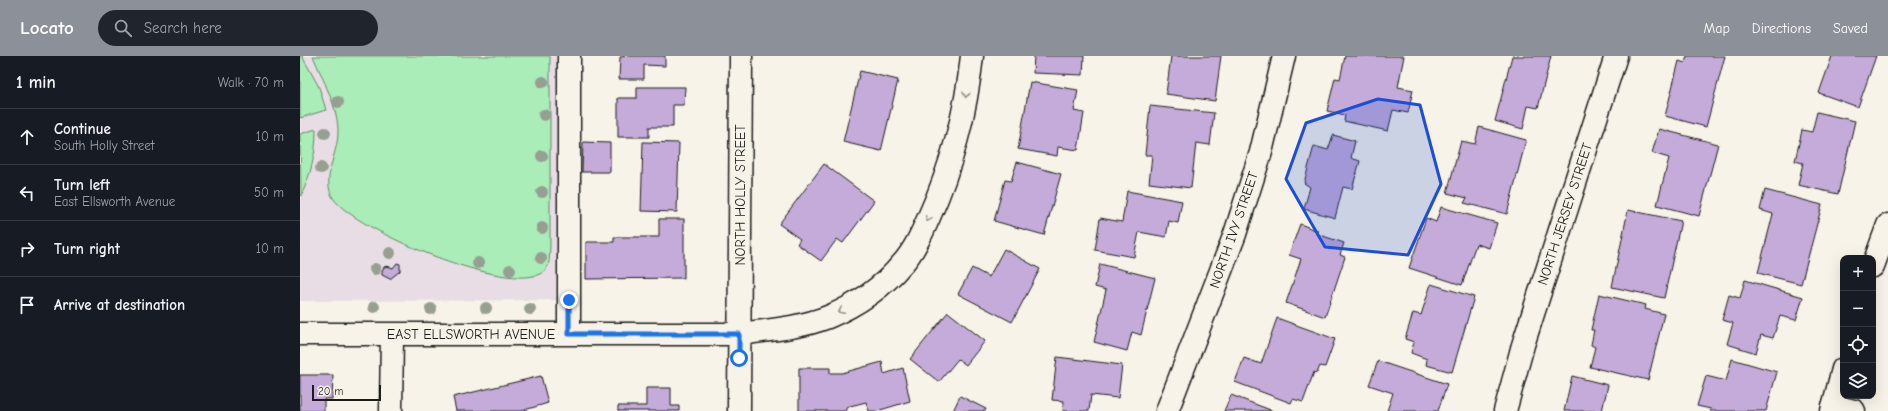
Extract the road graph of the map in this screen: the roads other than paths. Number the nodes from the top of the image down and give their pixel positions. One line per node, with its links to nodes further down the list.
1 (569, 56): 10 (street)
2 (741, 56): 11 (street, NORTH HOLLY STREET)
3 (972, 56): 11 (street, EAST ELLSWORTH AVENUE, one-way to 11)
4 (1284, 56): 13 (street, NORTH IVY STREET)
5 (1616, 56): 17 (street, NORTH JERSEY STREET)
6 (1888, 226): 7 (street)
7 (1876, 258)
8 (300, 334): 9 (street, EAST ELLSWORTH AVENUE)
9 (392, 334): 10 (street, EAST ELLSWORTH AVENUE); 15 (street)
10 (569, 334): 11 (street, EAST ELLSWORTH AVENUE)
11 (739, 334): 16 (street, NORTH HOLLY STREET)
12 (1840, 380): 14 (street)
13 (1169, 406)
14 (1832, 408): 18 (street)
15 (391, 411)
16 (739, 411)
17 (1505, 411)
18 (1854, 411)

